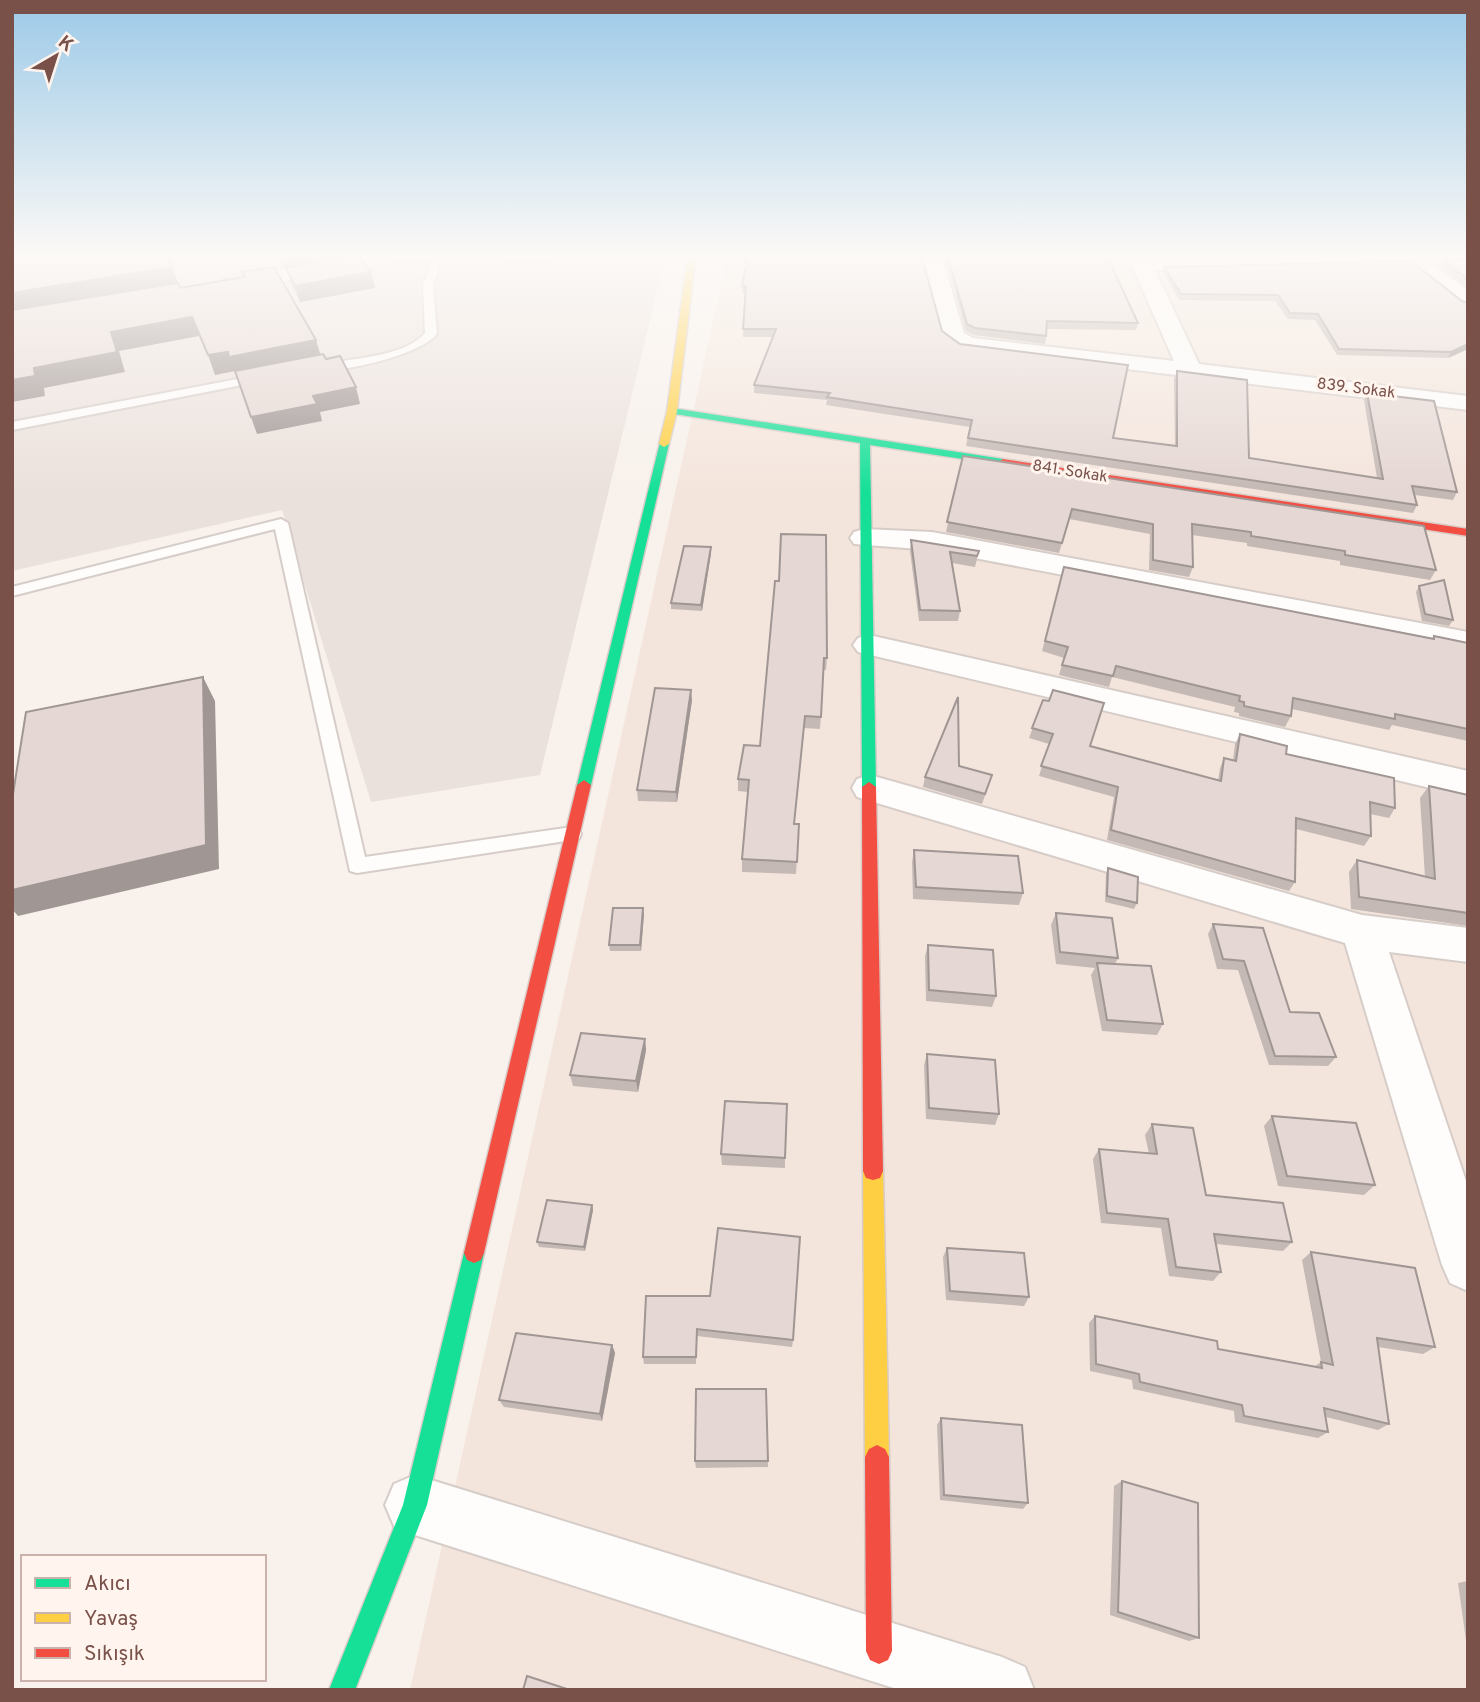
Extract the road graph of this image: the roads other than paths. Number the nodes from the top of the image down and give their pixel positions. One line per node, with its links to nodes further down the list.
1 (431, 333): 6 (lane)
2 (682, 333): 9 (street)
3 (953, 333): 5 (street, 839. Sokak)
4 (1172, 333): 5 (street)
5 (1188, 369): 8 (street, 839. Sokak)
6 (306, 370)
7 (279, 375): 10 (lane)
8 (1468, 403)
9 (672, 411): 11 (street, 841. Sokak); 19 (street)
10 (12, 426)
11 (865, 440): 12 (street, 841. Sokak); 13 (street)
12 (1468, 533)
13 (864, 538): 15 (street); 16 (street)
14 (12, 592): 19 (lane)
15 (1468, 642)
16 (869, 645): 17 (street); 18 (street)
17 (1468, 784)
18 (870, 788): 20 (street); 24 (street)
19 (572, 834): 23 (street)
20 (1363, 932): 21 (street); 22 (street)
21 (1468, 945)
22 (1468, 1265)
23 (415, 1505): 24 (street); 25 (street)
24 (879, 1651): 26 (street)
25 (342, 1690)
26 (1002, 1690)

